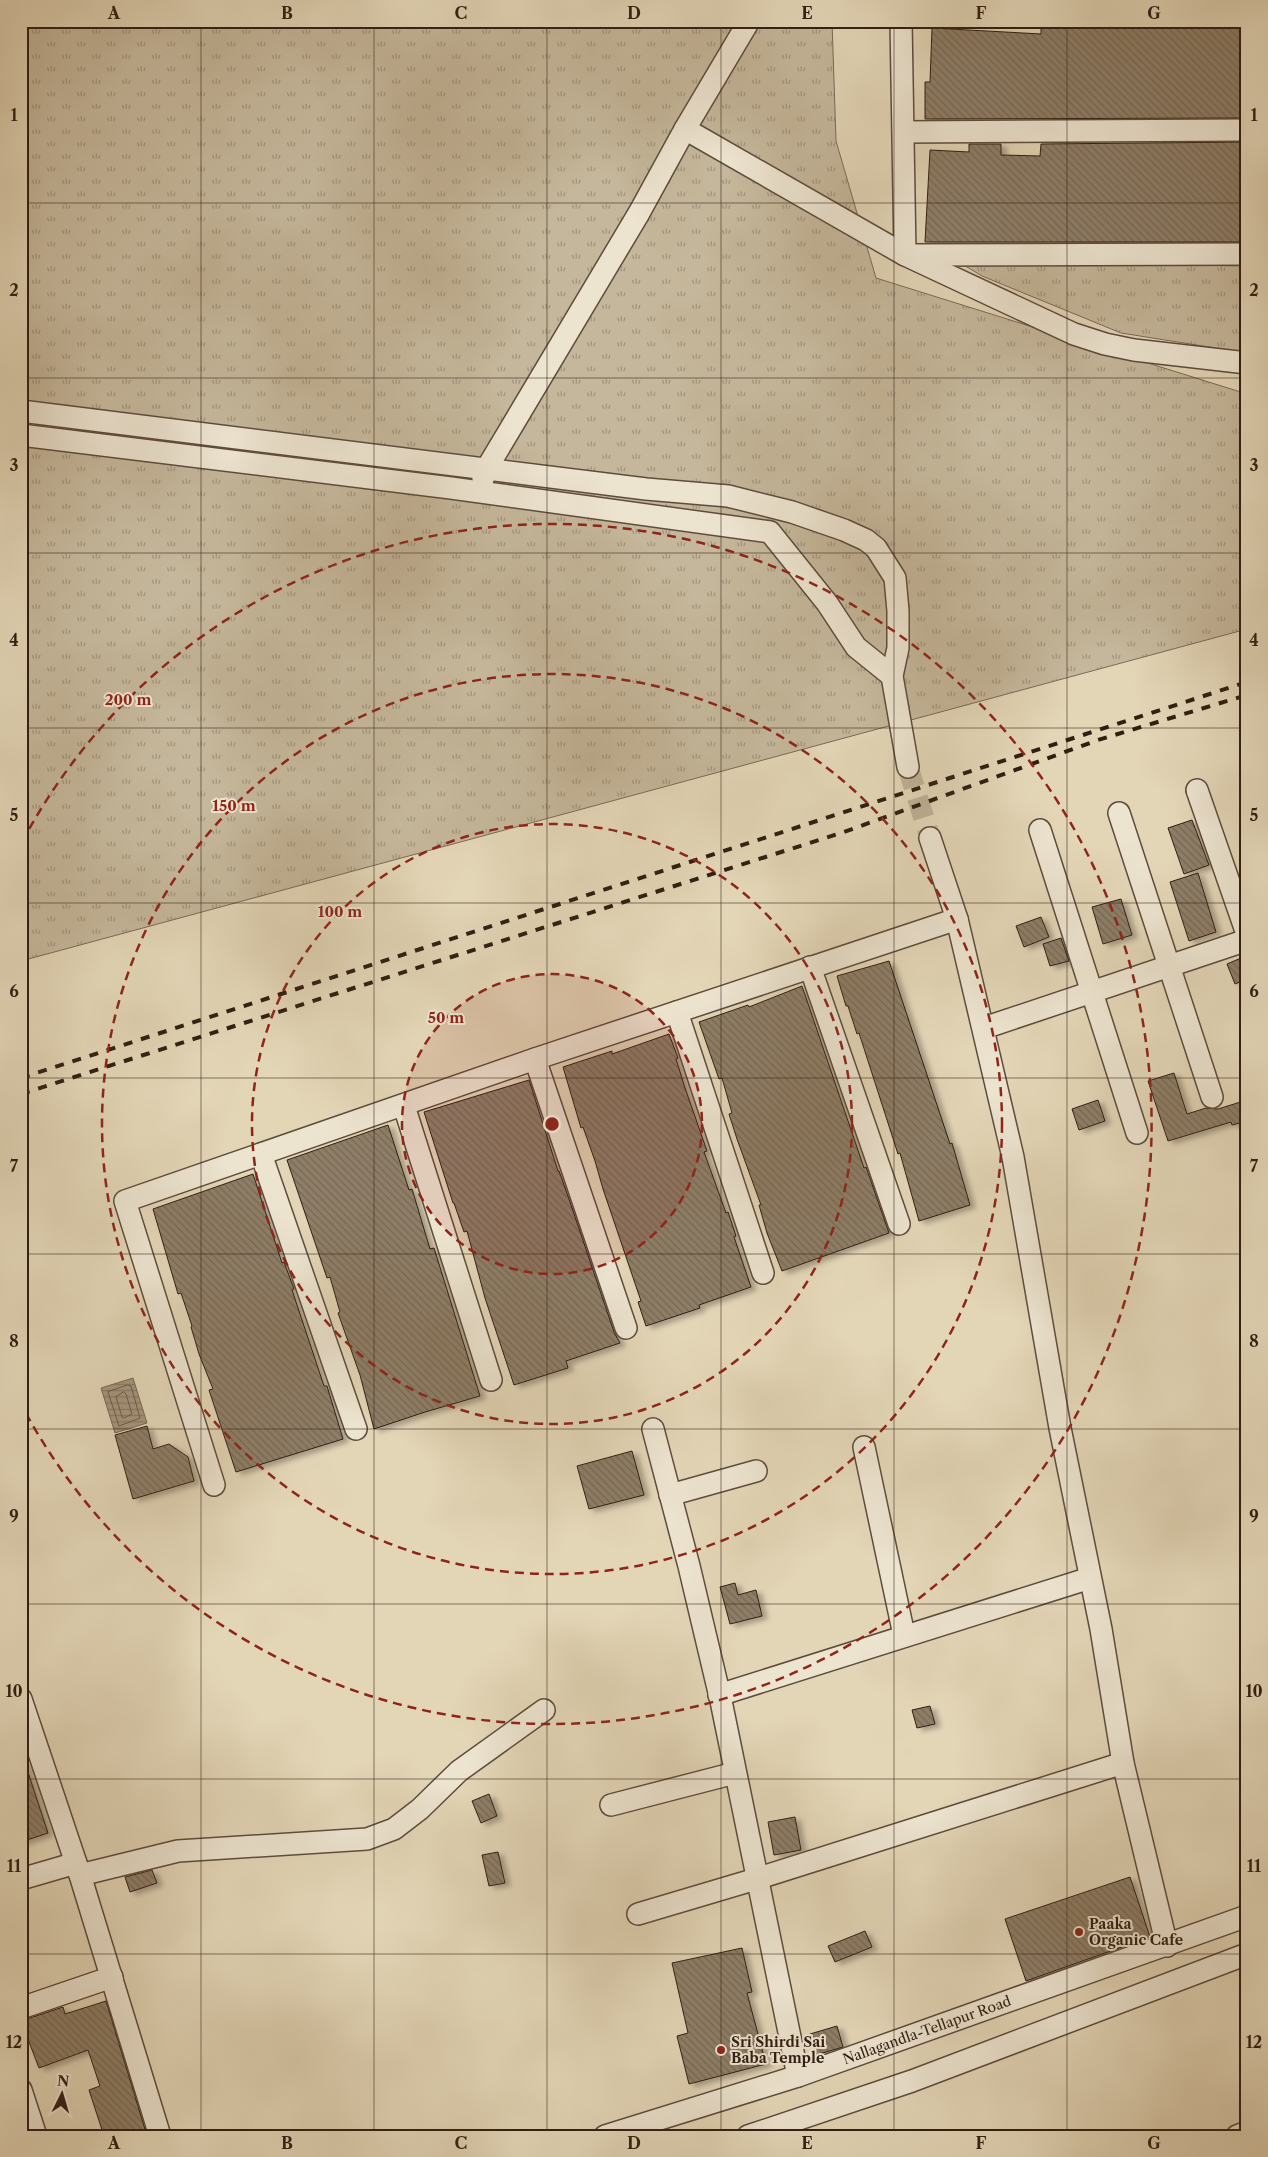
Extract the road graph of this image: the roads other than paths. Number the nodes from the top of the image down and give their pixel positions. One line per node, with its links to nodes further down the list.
1 (749, 21): 3 (street)
2 (902, 21): 5 (street)
3 (685, 129): 7 (street); 11 (street)
4 (1247, 130): 5 (street)
5 (904, 132): 7 (street)
6 (1247, 254): 7 (street)
7 (905, 256): 8 (street)
8 (1247, 363)
9 (21, 411): 11 (street)
10 (21, 435): 12 (street)
11 (487, 468): 12 (street); 13 (street)
12 (479, 492): 14 (street)
13 (792, 512): 14 (street); 15 (street)
14 (770, 532): 15 (street)
15 (892, 676): 16 (street)
16 (908, 767)
17 (1197, 790): 22 (street)
18 (1119, 813): 24 (street)
19 (1040, 830): 26 (street)
20 (930, 838): 21 (street)
21 (957, 919): 25 (street); 28 (street)
22 (1247, 934)
23 (1247, 940): 24 (street)
24 (1169, 965): 26 (street); 30 (street)
25 (810, 968): 27 (street); 34 (street)
26 (1093, 990): 28 (street); 32 (street)
27 (677, 1012): 29 (street); 35 (street)
28 (984, 1028): 44 (street)
29 (535, 1059): 31 (street); 36 (street)
30 (1212, 1097)
31 (404, 1106): 33 (street); 37 (street)
32 (1137, 1134)
33 (262, 1154): 38 (street); 42 (street)
34 (899, 1224)
35 (763, 1274)
36 (626, 1328)
37 (491, 1380)
38 (356, 1429)
39 (653, 1429): 43 (street)
40 (864, 1447): 45 (street)
41 (756, 1471): 43 (street)
42 (214, 1485)
43 (670, 1495): 46 (street)
44 (1090, 1578): 45 (street); 49 (street)
45 (904, 1635): 46 (street)
46 (719, 1695): 50 (street)
47 (21, 1699): 52 (street)
48 (544, 1710): 52 (street)
49 (1123, 1763): 54 (street); 57 (street)
50 (735, 1773): 51 (street); 54 (street)
51 (611, 1805)
52 (78, 1869): 53 (street); 59 (street)
53 (21, 1879)
54 (756, 1879): 55 (street); 61 (street)
55 (638, 1914)
56 (1247, 1916): 57 (street, Nallagandla-Tellapur Road)
57 (1167, 1946): 61 (street, Nallagandla-Tellapur Road)
58 (1247, 1954): 67 (street)
59 (112, 1977): 60 (street); 65 (street)
60 (21, 2008)
61 (798, 2076): 66 (street, Nallagandla-Tellapur Road)
62 (21, 2090): 64 (street)
63 (1247, 2132): 68 (street)
64 (36, 2136)
65 (160, 2136)
66 (605, 2136)
67 (748, 2136)
68 (1237, 2136)

